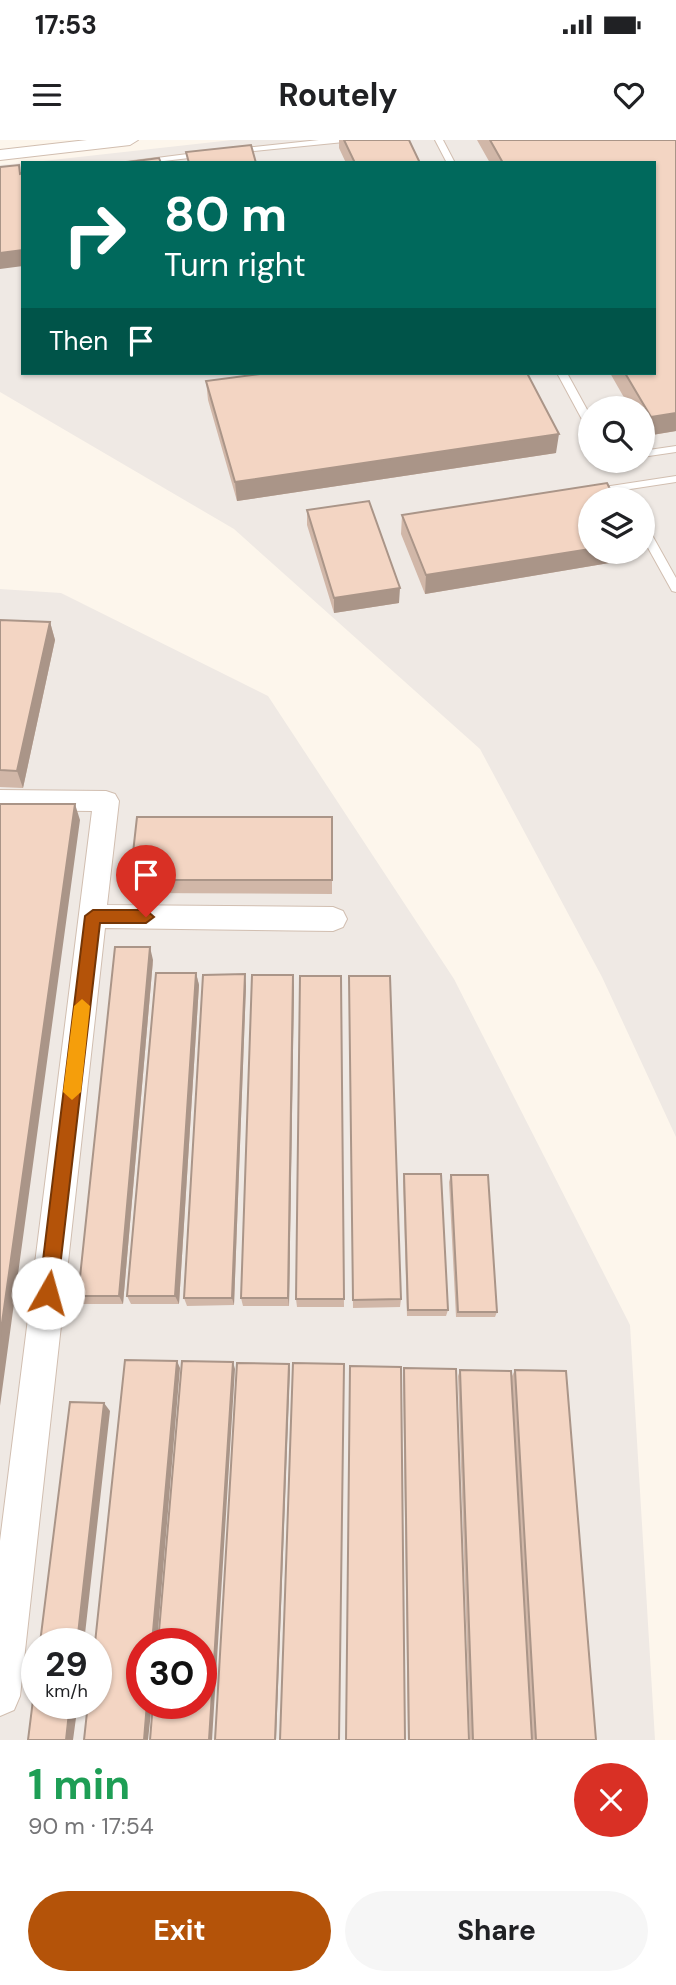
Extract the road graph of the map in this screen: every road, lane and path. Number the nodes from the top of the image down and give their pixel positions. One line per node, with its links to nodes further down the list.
1 (130, 140): 4 (street)
2 (344, 140): 5 (lane)
3 (439, 140): 6 (lane)
4 (0, 155)
5 (141, 161)
6 (450, 161)
7 (563, 375): 8 (lane)
8 (578, 403)
9 (676, 449): 10 (lane)
10 (655, 452)
11 (676, 479): 12 (lane)
12 (621, 487)
13 (655, 550): 14 (lane)
14 (676, 588)
15 (0, 800): 16 (street)
16 (93, 916): 17 (street); 18 (street)
17 (333, 919)
18 (0, 1696)

